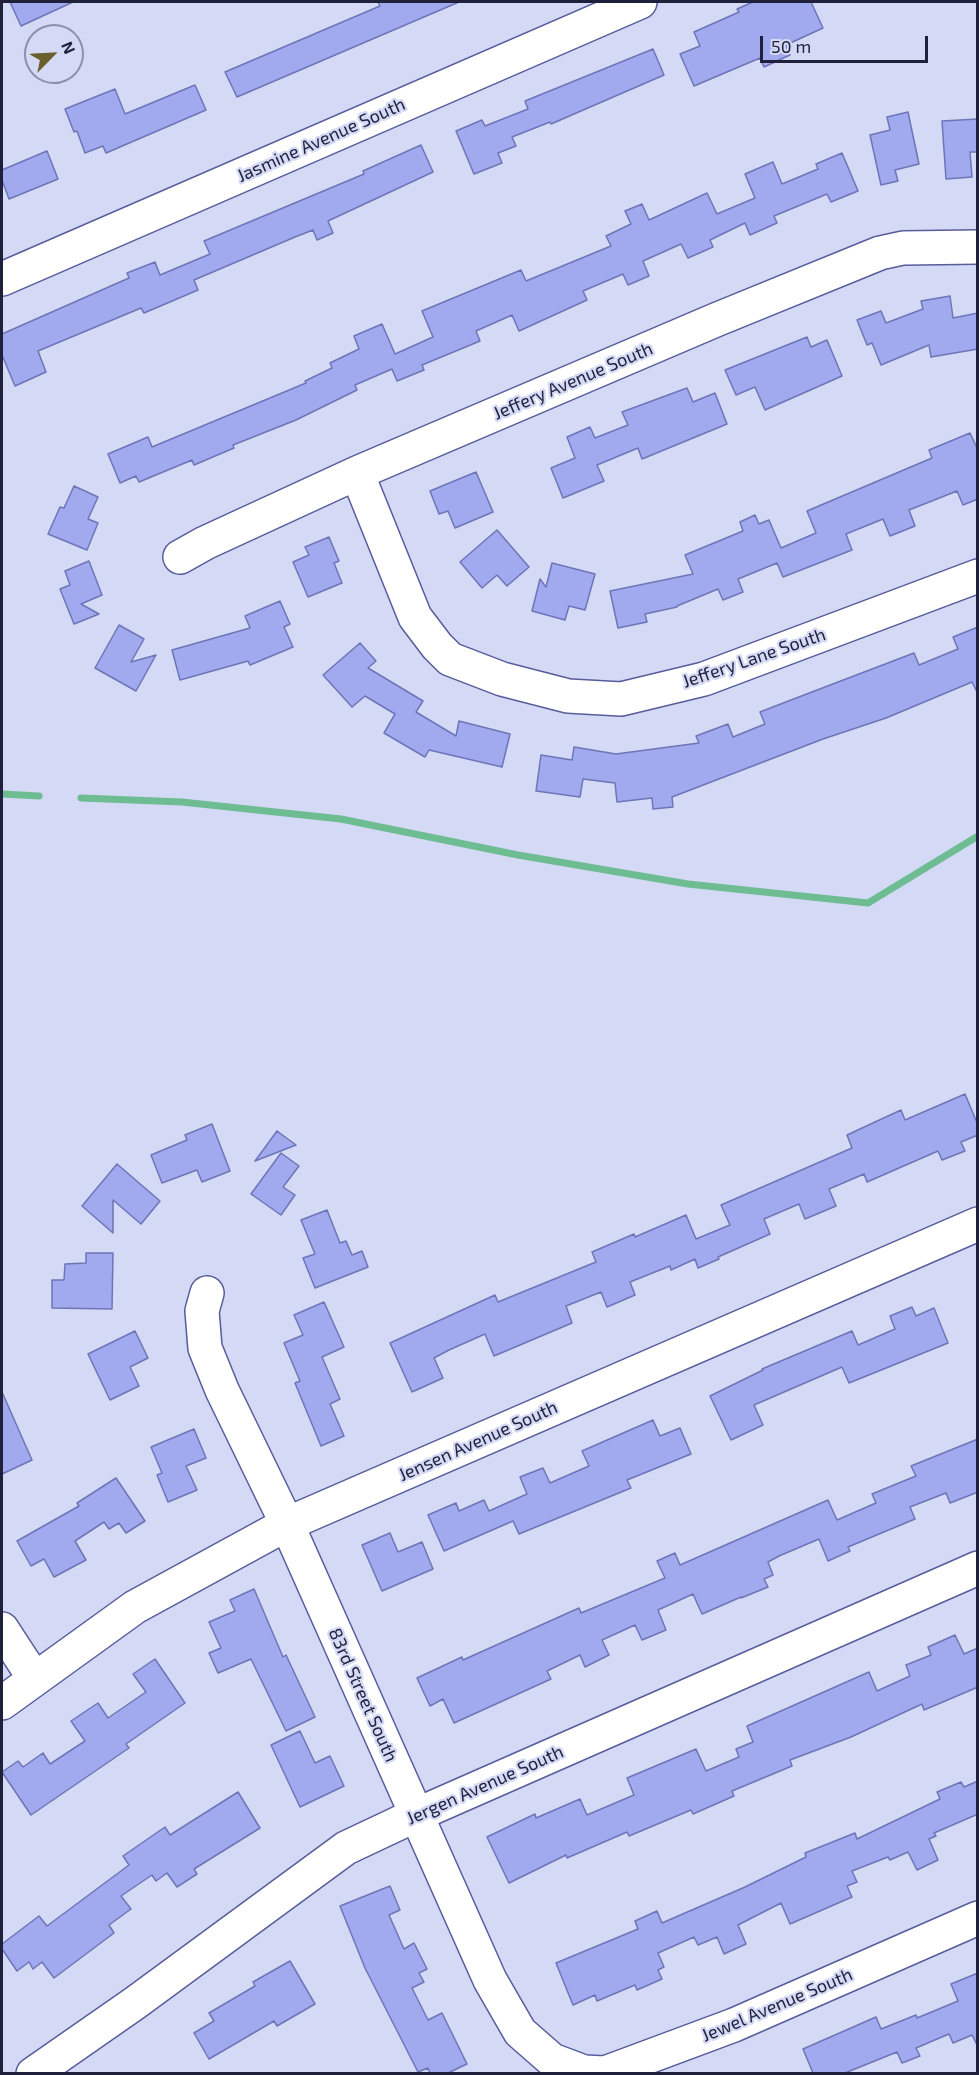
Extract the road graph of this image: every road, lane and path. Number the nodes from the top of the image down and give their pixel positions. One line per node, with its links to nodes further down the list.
1 (640, 2): 3 (street, Jasmine Avenue South)
2 (978, 247): 4 (street, Jeffery Avenue South)
3 (2, 279)
4 (357, 473): 5 (street, Jeffery Avenue South); 6 (street, Jeffery Lane South)
5 (180, 557)
6 (978, 576)
7 (978, 1224): 9 (street, Jensen Avenue South)
8 (207, 1293): 9 (street, 83rd Street South)
9 (287, 1524): 12 (street, Jensen Avenue South); 14 (street, 83rd Street South)
10 (978, 1568): 14 (street, Jergen Avenue South)
11 (2, 1629): 12 (street)
12 (34, 1678): 13 (street, Jensen Avenue South)
13 (2, 1703)
14 (416, 1815): 16 (street, 83rd Street South); 17 (street, Jergen Avenue South)
15 (978, 1918): 16 (street, Jewel Avenue South)
16 (574, 2068)
17 (33, 2073)

